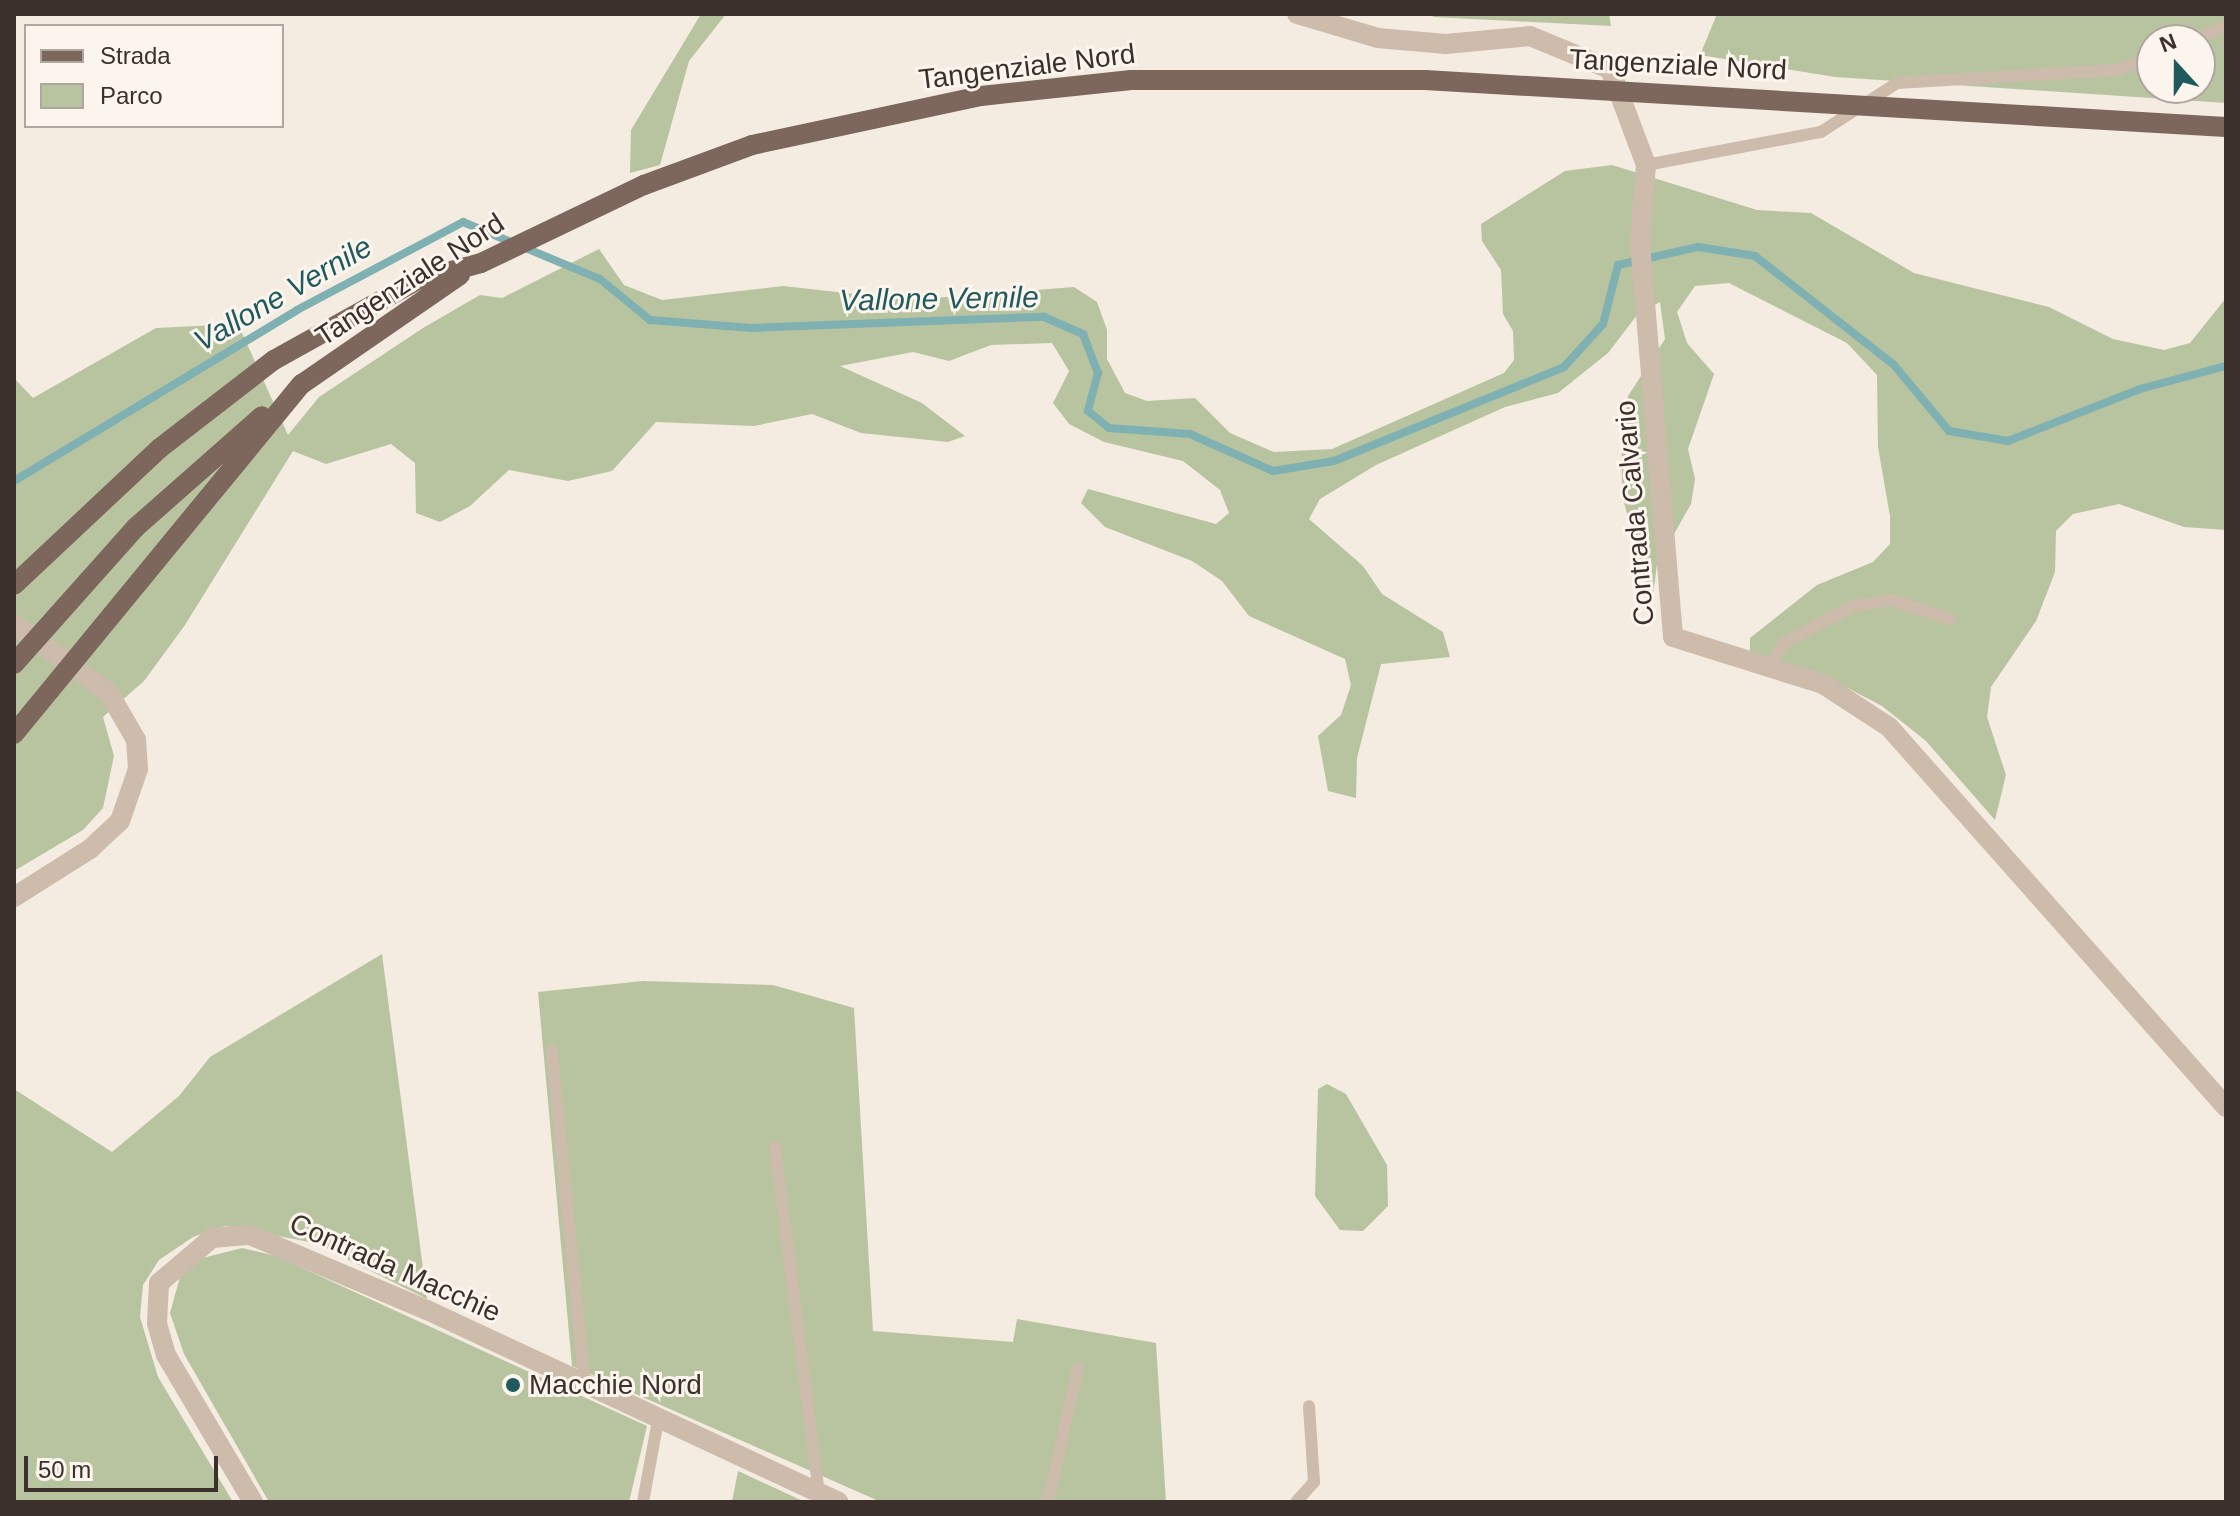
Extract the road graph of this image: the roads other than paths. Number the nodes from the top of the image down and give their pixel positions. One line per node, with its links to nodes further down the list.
1 (1297, 14): 4 (street, Contrada Calvario)
2 (2136, 63): 4 (lane)
3 (2226, 127): 5 (main road, Tangenziale Nord, bridge)
4 (1646, 165): 11 (street, Contrada Calvario)
5 (481, 263): 6 (main road, Tangenziale Nord); 7 (main road)
6 (302, 384): 10 (main road, Tangenziale Nord, bridge); 12 (main road, bridge)
7 (14, 585)
8 (1950, 619): 11 (lane)
9 (14, 624): 13 (street)
10 (14, 664)
11 (1769, 667): 15 (street, Contrada Calvario)
12 (14, 734)
13 (14, 897)
14 (552, 1051): 18 (lane)
15 (2226, 1107)
16 (775, 1146): 21 (lane)
17 (1078, 1368): 24 (lane)
18 (585, 1386): 20 (street, Contrada Macchie); 22 (street, Contrada Macchie)
19 (1309, 1406): 25 (lane)
20 (658, 1420): 21 (street, Contrada Macchie); 23 (lane)
21 (828, 1498)
22 (253, 1502)
23 (643, 1502)
24 (1048, 1502)
25 (1296, 1502)

